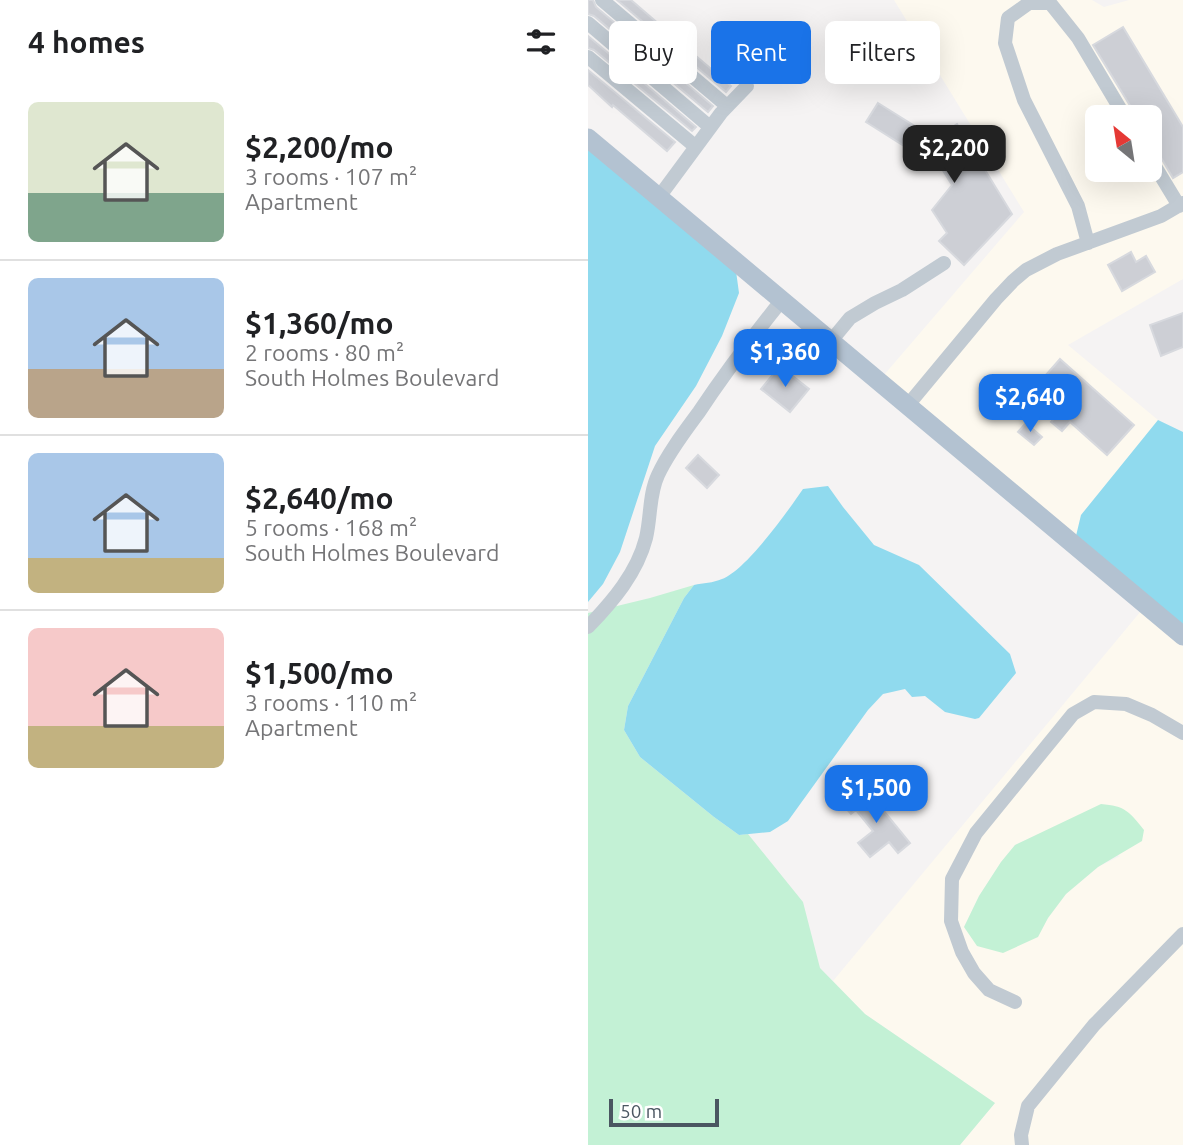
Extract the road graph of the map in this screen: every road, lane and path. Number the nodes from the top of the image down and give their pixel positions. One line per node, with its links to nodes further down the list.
1 (601, 0): 6 (lane)
2 (588, 23): 7 (lane)
3 (588, 57): 9 (lane)
4 (747, 86): 6 (lane)
5 (1118, 105): 13 (lane)
6 (727, 106): 7 (lane)
7 (710, 127): 9 (lane)
8 (588, 138): 11 (main road)
9 (696, 147): 11 (lane)
10 (1162, 176): 12 (lane)
11 (659, 197): 15 (main road)
12 (1181, 204): 13 (lane)
13 (1088, 243): 17 (lane)
14 (944, 263): 16 (lane)
15 (782, 300): 16 (main road); 18 (lane)
16 (831, 341): 17 (main road)
17 (908, 405): 19 (main road)
18 (588, 627)
19 (1183, 636)
20 (1183, 733): 22 (lane)
21 (1183, 934): 23 (lane)
22 (1015, 1002)
23 (1022, 1145)

